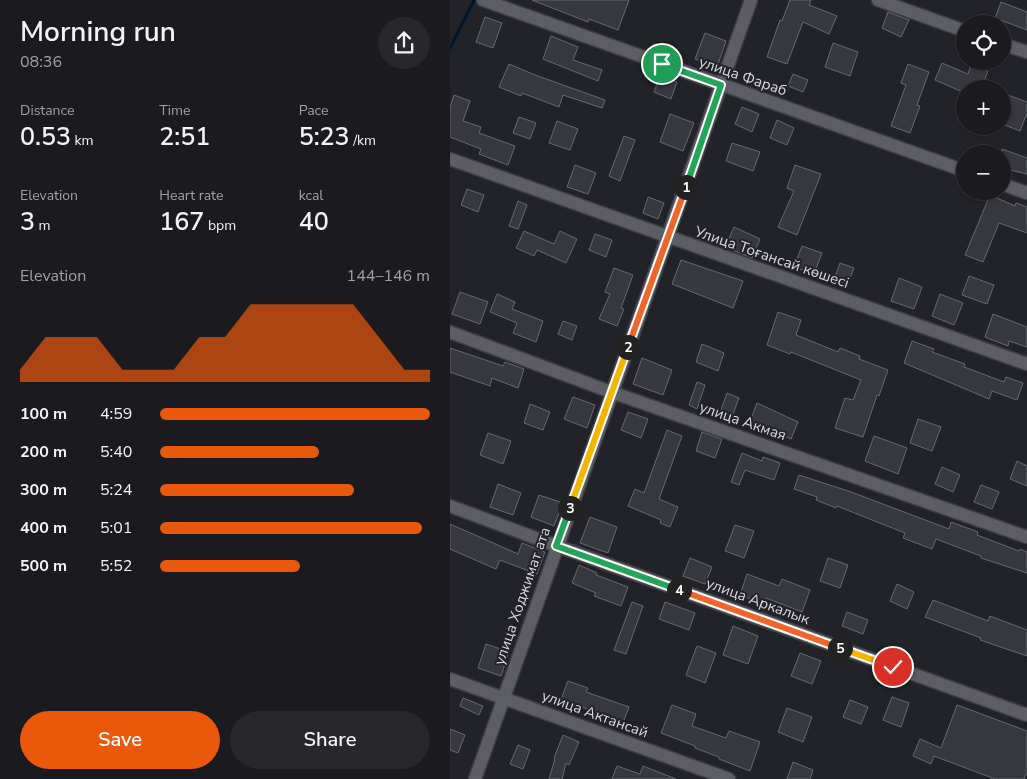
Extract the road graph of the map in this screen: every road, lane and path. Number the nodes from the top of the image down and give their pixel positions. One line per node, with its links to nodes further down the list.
1 (483, 0): 7 (street, улица Фараб)
2 (751, 0): 7 (street, улица Ходжимат ата)
3 (878, 0): 4 (street)
4 (956, 28)
5 (1011, 47): 6 (street)
6 (1027, 52)
7 (721, 85): 9 (street, улица Фараб); 12 (street, улица Ходжимат ата)
8 (450, 159): 12 (street, Улица Тоғансай көшесі)
9 (956, 168)
10 (1011, 187): 11 (street)
11 (1027, 193)
12 (668, 238): 14 (street, Улица Тоғансай көшесі); 15 (street, улица Ходжимат ата)
13 (450, 332): 15 (street, улица Акмая)
14 (1027, 364)
15 (611, 392): 17 (street, улица Акмая); 18 (street, улица Ходжимат ата)
16 (450, 506): 18 (street, улица Аркалык)
17 (1027, 537)
18 (556, 546): 20 (street, улица Ходжимат ата); 21 (street, улица Аркалык)
19 (450, 680): 20 (street, улица Актансай)
20 (504, 698): 22 (street, улица Ходжимат ата); 23 (street, улица Актансай)
21 (1027, 715)
22 (475, 779)
23 (729, 779)

